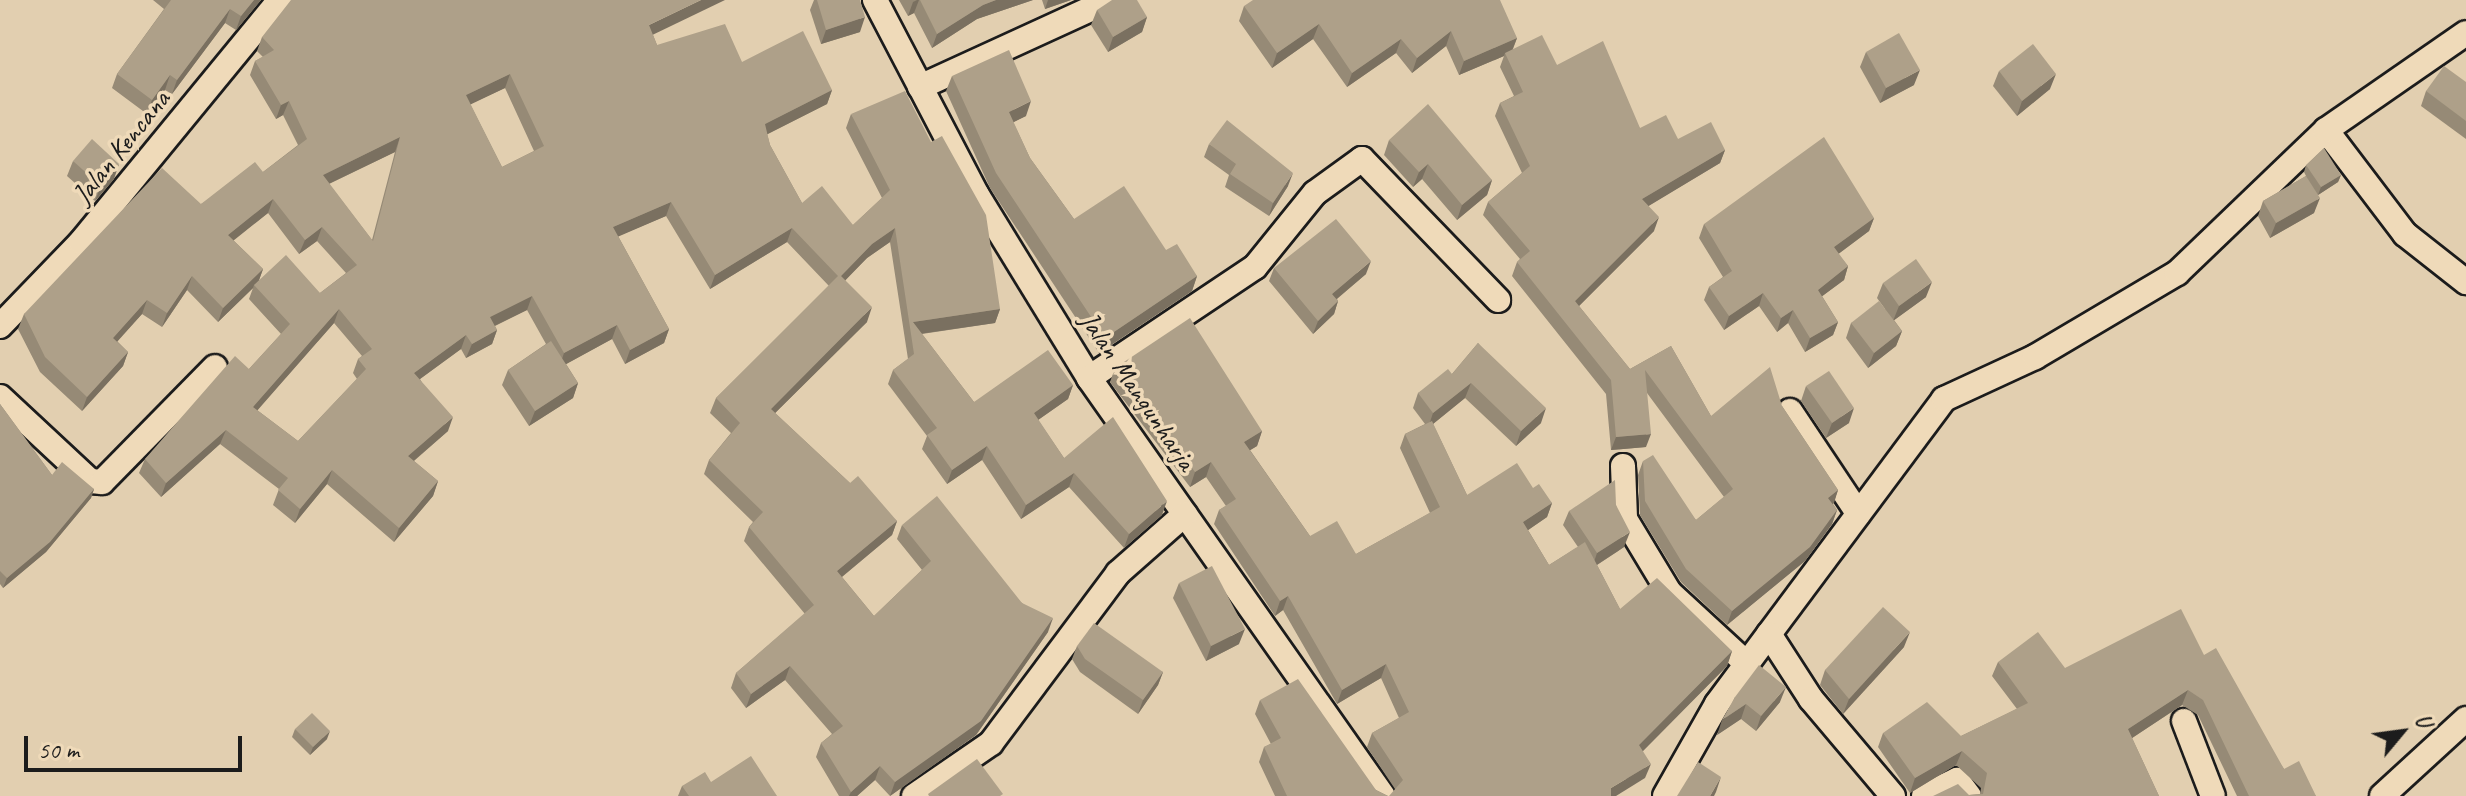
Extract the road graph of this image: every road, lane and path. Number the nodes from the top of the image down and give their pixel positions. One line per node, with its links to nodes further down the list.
1 (280, 0): 9 (street, Jalan Kencana)
2 (875, 0): 5 (street, Jalan Mangunharja)
3 (1110, 0): 5 (street)
4 (2466, 33): 6 (street)
5 (920, 87): 11 (street, Jalan Mangunharja)
6 (2326, 130): 7 (street); 15 (street)
7 (2466, 282)
8 (1498, 300): 11 (street)
9 (0, 326)
10 (215, 367): 12 (street)
11 (1089, 378): 16 (street, Jalan Mangunharja)
12 (0, 397)
13 (1790, 411): 15 (street)
14 (1623, 466): 18 (street)
15 (1858, 513): 17 (street)
16 (1185, 514): 21 (street); 22 (street, Jalan Mangunharja)
17 (1769, 634): 18 (street); 24 (street)
18 (1747, 664): 23 (street)
19 (2466, 719): 28 (street)
20 (2184, 721): 27 (street)
21 (914, 796)
22 (1383, 796)
23 (1665, 796)
24 (1893, 796)
25 (1924, 796): 26 (street)
26 (1969, 796)
27 (2213, 796)
28 (2382, 796)

